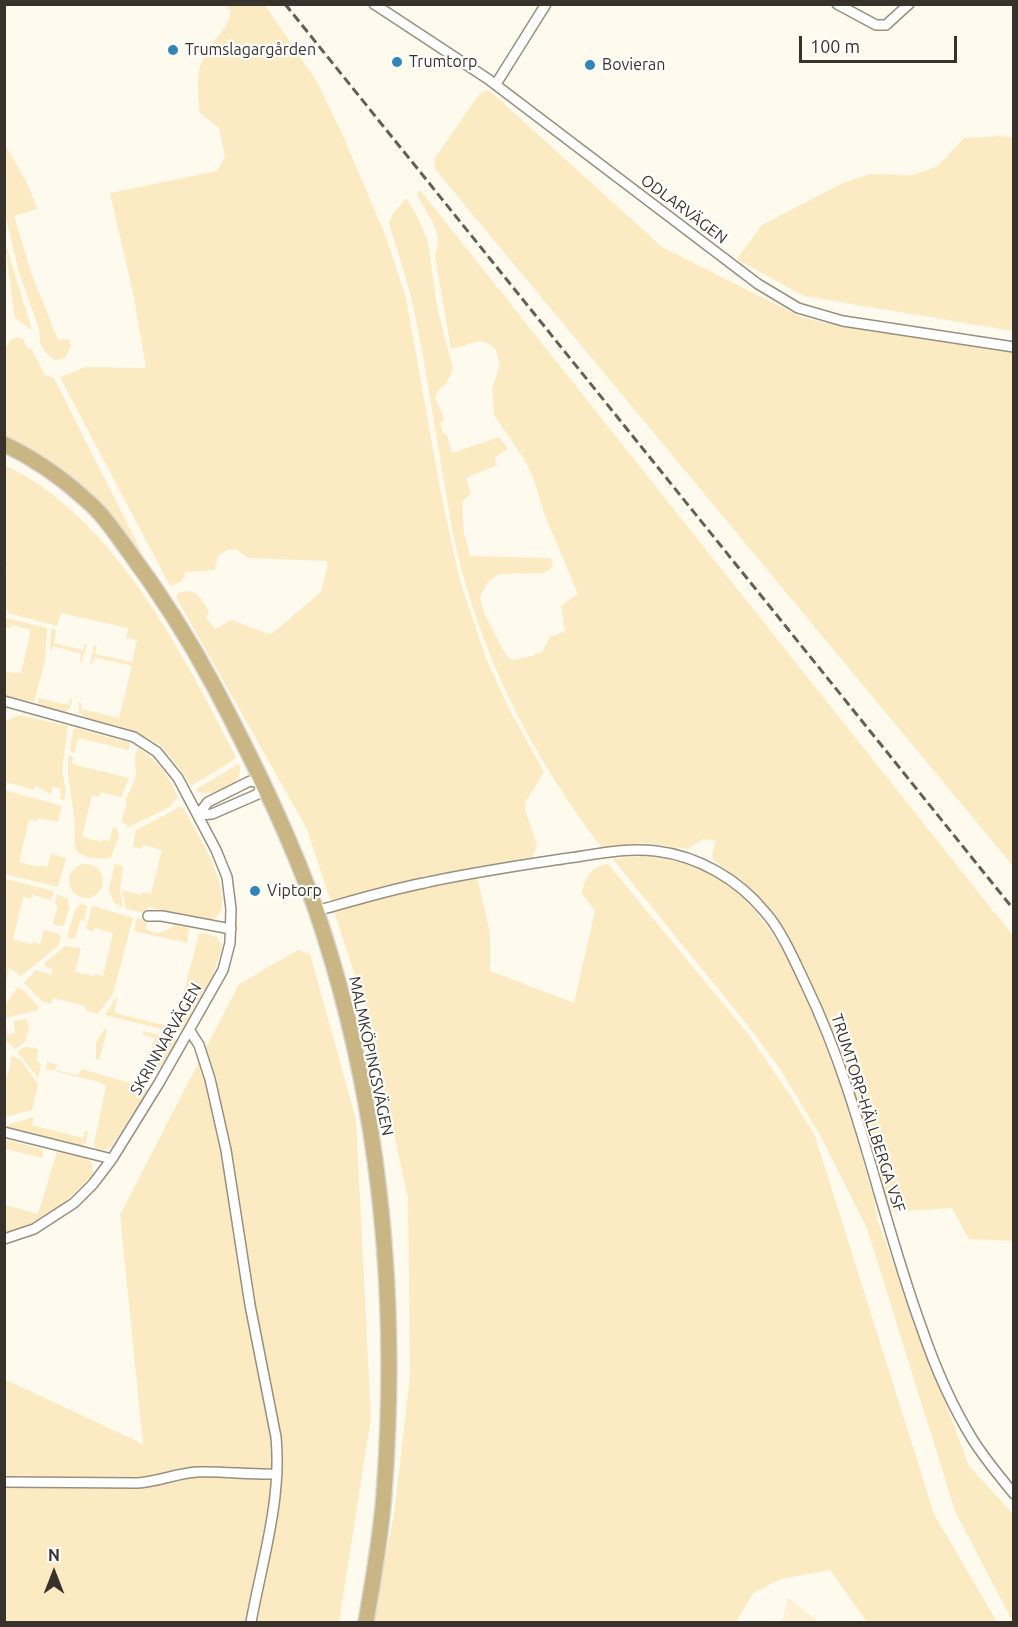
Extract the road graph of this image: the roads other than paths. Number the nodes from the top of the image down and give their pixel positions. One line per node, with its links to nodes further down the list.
1 (374, 4): 5 (street, ODLARVÄGEN)
2 (546, 4): 5 (street)
3 (837, 4): 4 (street)
4 (909, 4)
5 (495, 84): 6 (street, ODLARVÄGEN)
6 (1014, 347)
7 (4, 444): 9 (main road, MALMKÖPINGSVÄGEN)
8 (4, 454): 9 (main road, MALMKÖPINGSVÄGEN)
9 (124, 546): 11 (main road, MALMKÖPINGSVÄGEN)
10 (4, 701): 12 (street, SKRINNARVÄGEN)
11 (262, 783): 12 (street); 12 (street); 13 (main road, MALMKÖPINGSVÄGEN)
12 (198, 815): 15 (street, SKRINNARVÄGEN)
13 (316, 911): 22 (street, TRUMTORP-HÄLLBERGA VSF); 24 (main road, MALMKÖPINGSVÄGEN)
14 (148, 916): 15 (street)
15 (231, 929): 16 (street, SKRINNARVÄGEN)
16 (190, 1031): 18 (street, SKRINNARVÄGEN); 20 (street)
17 (4, 1132): 18 (street)
18 (112, 1159): 19 (street, SKRINNARVÄGEN)
19 (4, 1239)
20 (277, 1474): 21 (street); 23 (street)
21 (4, 1482)
22 (1014, 1494)
23 (251, 1623)
24 (366, 1623)

